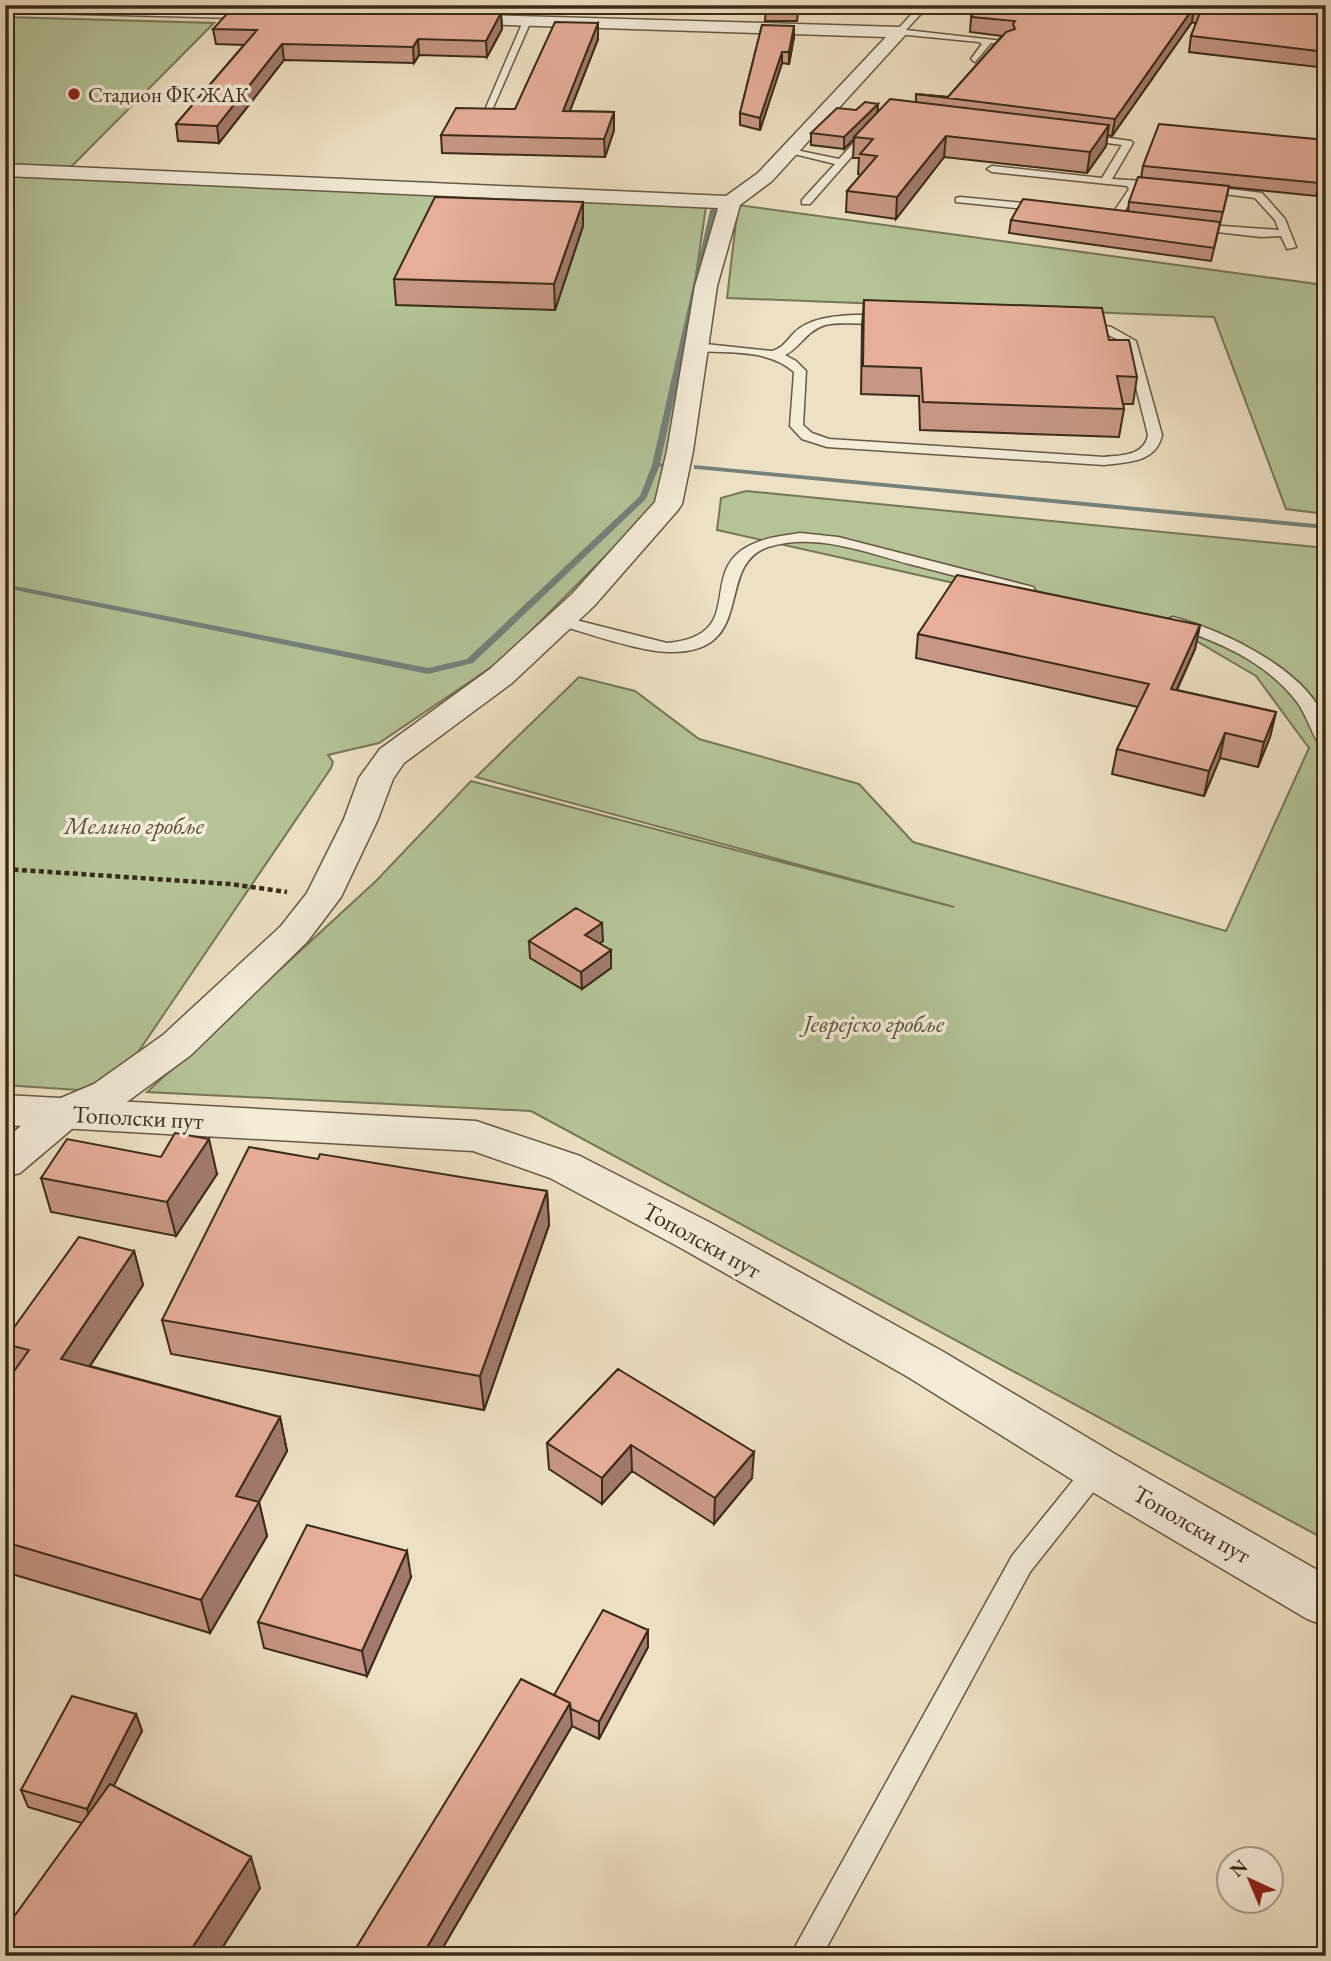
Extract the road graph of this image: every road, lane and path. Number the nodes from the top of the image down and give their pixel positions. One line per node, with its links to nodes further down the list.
1 (925, 5): 6 (lane)
2 (5, 7): 3 (street)
3 (293, 15)
4 (430, 19): 5 (street)
5 (527, 21): 6 (street); 10 (lane)
6 (900, 32): 7 (lane); 13 (street)
7 (980, 39): 8 (lane); 9 (lane)
8 (1008, 42)
9 (975, 59)
10 (484, 117)
11 (877, 123): 14 (lane)
12 (1075, 136): 17 (lane)
13 (789, 150): 14 (lane); 22 (street)
14 (839, 162): 23 (lane)
15 (992, 169): 17 (lane)
16 (5, 170): 22 (street)
17 (1106, 180): 18 (lane)
18 (1131, 184): 19 (lane); 25 (lane)
19 (1168, 185)
20 (1194, 188): 27 (lane)
21 (960, 200): 24 (lane)
22 (730, 202): 31 (street)
23 (806, 202)
24 (1052, 208)
25 (1104, 214)
26 (1186, 226): 27 (lane)
27 (1284, 233): 28 (lane)
28 (1291, 247)
29 (897, 319): 32 (lane)
30 (1060, 324): 32 (lane)
31 (696, 347): 32 (lane); 35 (street)
32 (774, 355)
33 (1038, 593): 35 (lane)
34 (1152, 616): 36 (lane)
35 (560, 621): 38 (street)
36 (1326, 742)
37 (5, 869): 38 (path)
38 (323, 897): 40 (street)
39 (5, 1111): 40 (street, Тополски пут)
40 (64, 1113): 41 (street); 42 (street, Тополски пут)
41 (5, 1162)
42 (1097, 1469): 43 (street, Тополски пут); 44 (lane)
43 (1326, 1602)
44 (805, 1956)

